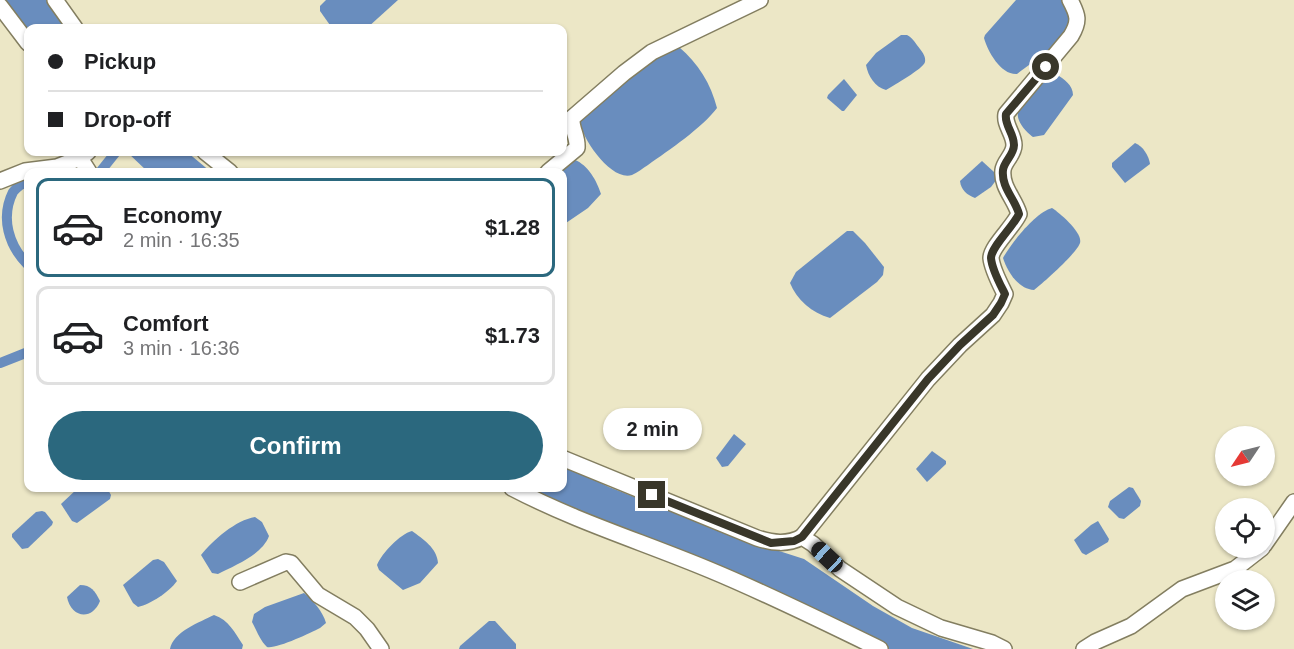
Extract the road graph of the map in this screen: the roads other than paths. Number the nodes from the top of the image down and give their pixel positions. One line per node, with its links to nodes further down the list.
1 (55, 0): 5 (street)
2 (760, 0): 7 (street)
3 (1070, 0): 19 (street)
4 (0, 6): 6 (street)
5 (72, 24)
6 (24, 38)
7 (567, 121): 12 (street)
8 (217, 156): 11 (street)
9 (85, 162): 10 (street)
10 (49, 168)
11 (227, 168)
12 (553, 168)
13 (24, 171): 14 (street)
14 (0, 181)
15 (567, 460): 19 (street)
16 (520, 492): 23 (street)
17 (1294, 502): 18 (street)
18 (1275, 529)
19 (802, 537): 24 (street)
20 (1248, 558): 25 (street)
21 (240, 582): 22 (street)
22 (381, 649)
23 (880, 649)
24 (1004, 649)
25 (1084, 649)

